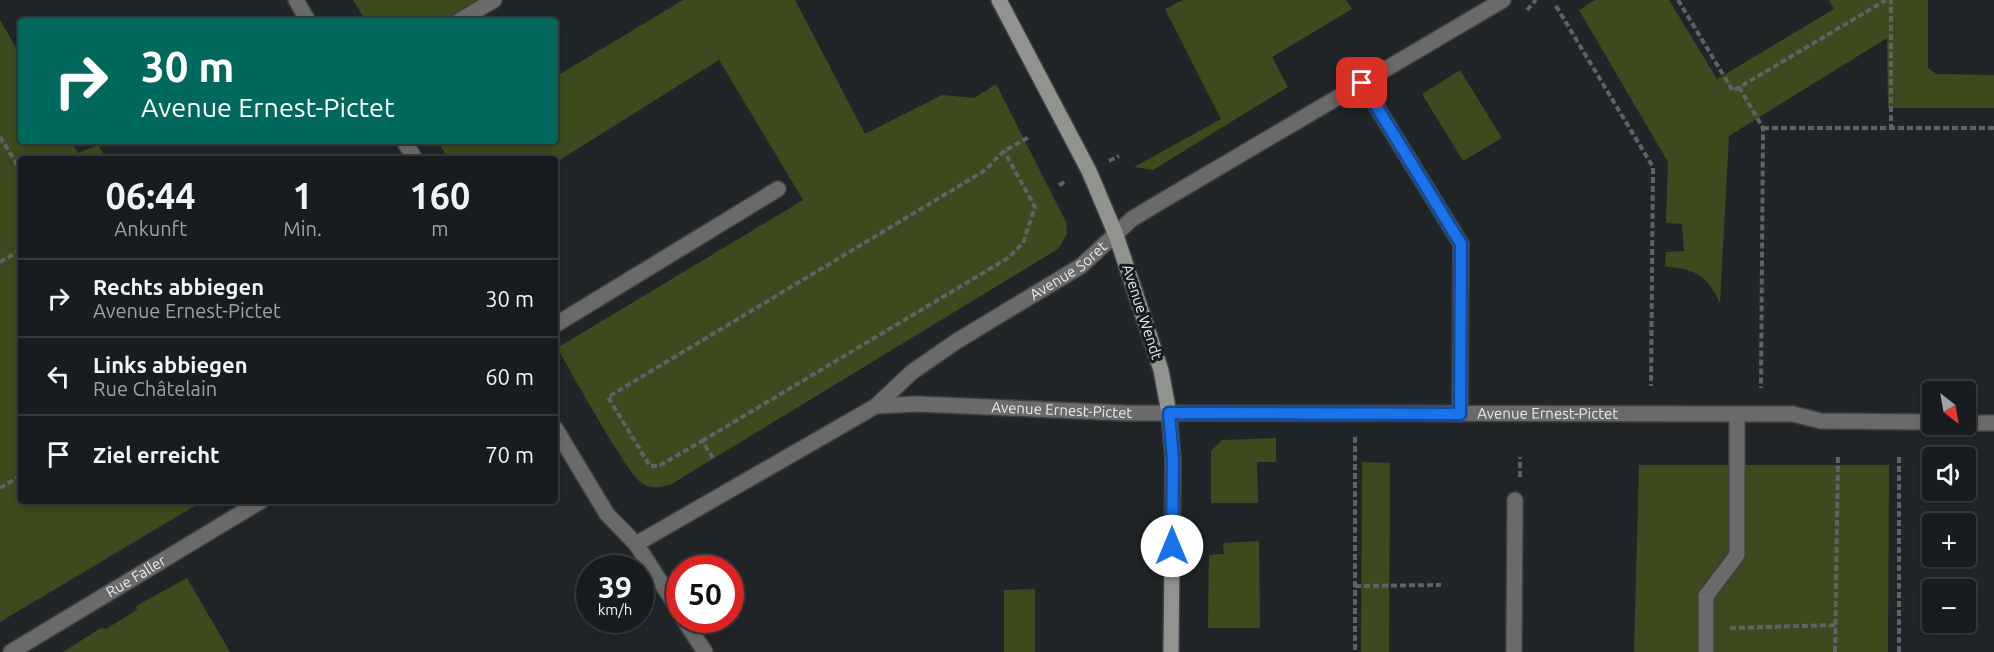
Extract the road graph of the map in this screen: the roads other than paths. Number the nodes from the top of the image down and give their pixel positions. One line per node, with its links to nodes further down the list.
1 (296, 0): 5 (street)
2 (494, 0): 6 (street)
3 (999, 0): 9 (main road, Avenue Wendt)
4 (1503, 0): 7 (street, Avenue Soret)
5 (306, 18)
6 (464, 18)
7 (1362, 83): 9 (street, Avenue Soret); 13 (street)
8 (778, 189): 10 (street)
9 (1116, 235): 11 (street, Avenue Soret); 12 (main road, Avenue Wendt)
10 (558, 322)
11 (876, 406): 12 (street, Avenue Ernest-Pictet); 21 (street, Avenue Soret)
12 (1169, 413): 13 (street, Avenue Ernest-Pictet); 26 (main road, Avenue Wendt)
13 (1460, 414): 14 (street, Avenue Ernest-Pictet)
14 (1737, 415): 15 (street, Avenue Ernest-Pictet); 28 (street)
15 (1922, 422)
16 (1976, 423): 17 (street)
17 (1994, 423)
18 (558, 433): 21 (street)
19 (1515, 500): 27 (street)
20 (256, 504): 24 (street, Rue Faller)
21 (636, 544): 22 (street)
22 (666, 590)
23 (693, 633): 25 (street)
24 (11, 652)
25 (705, 652)
26 (1171, 652)
27 (1514, 652)
28 (1706, 652)

